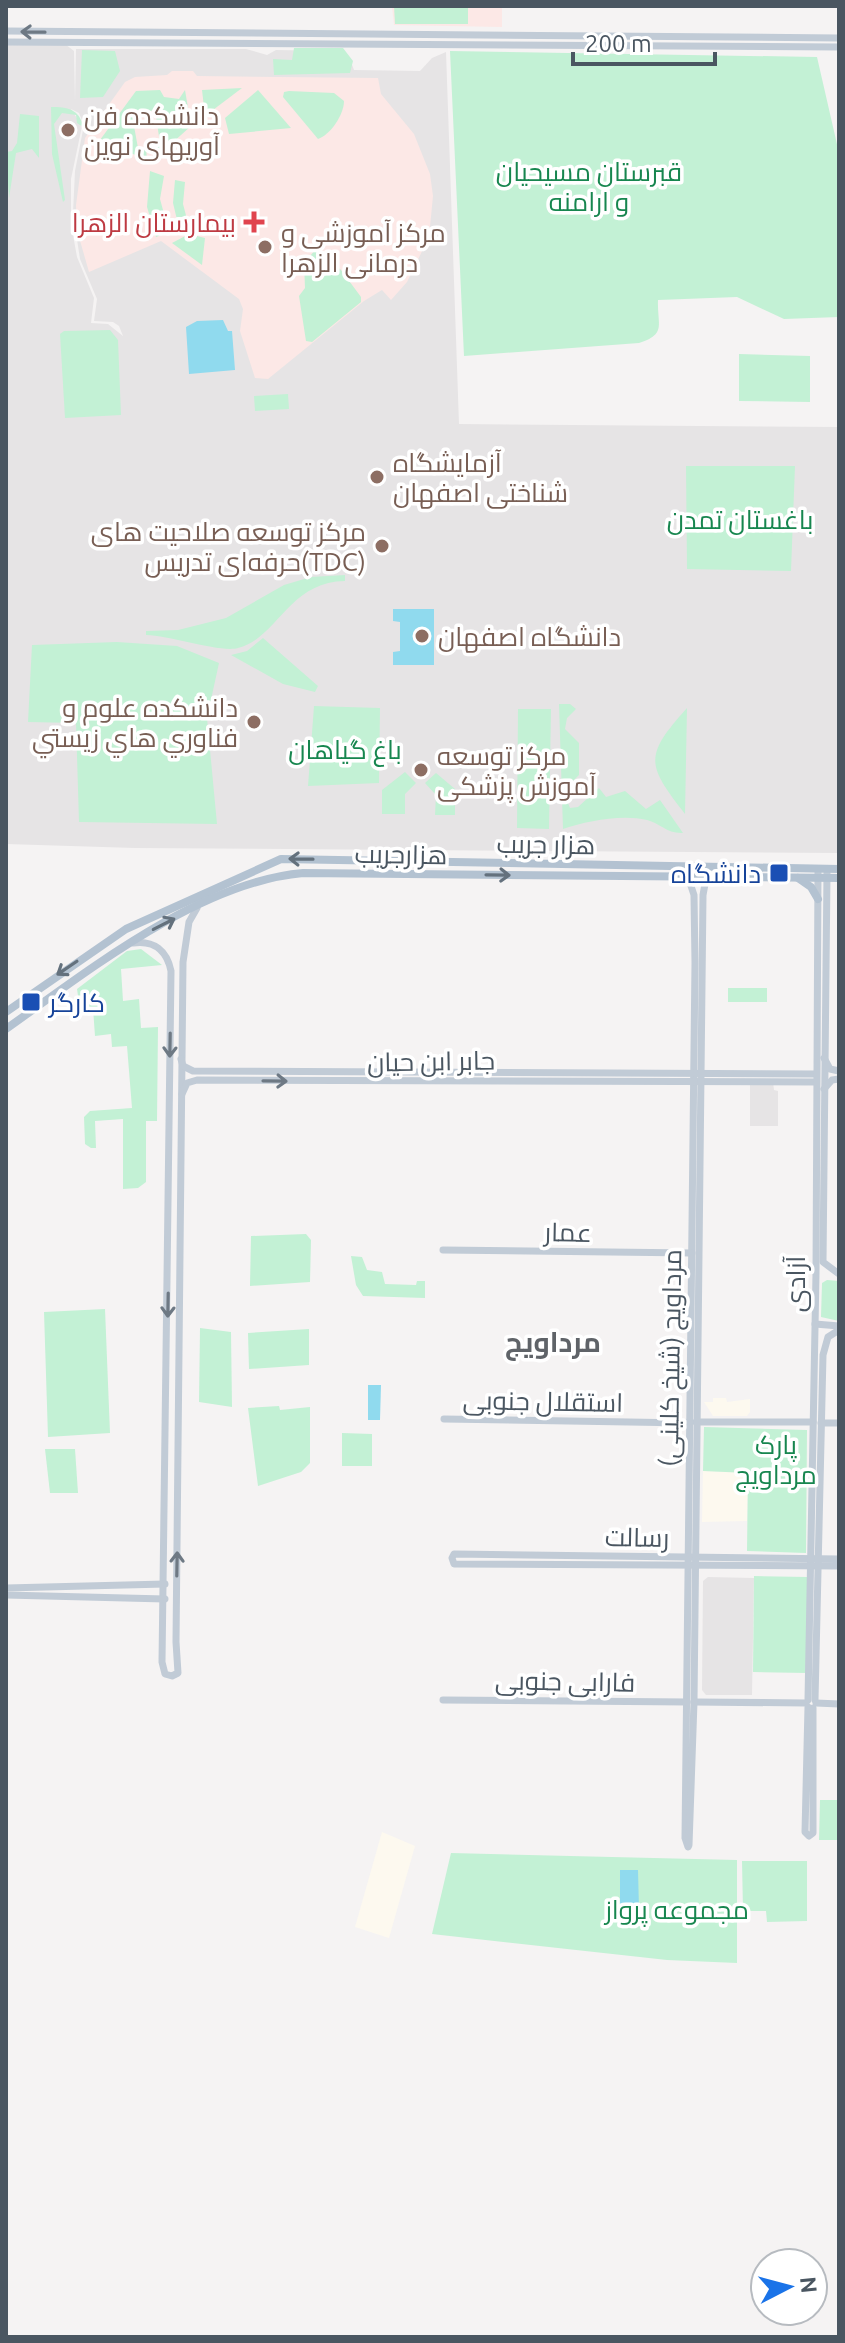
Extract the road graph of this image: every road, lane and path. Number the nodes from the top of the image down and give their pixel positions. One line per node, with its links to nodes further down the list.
1 (6, 31): 2 (main road, one-way to 1)
2 (72, 33): 3 (main road); 7 (main road)
3 (89, 33): 6 (main road); 8 (main road)
4 (839, 38): 6 (main road)
5 (6, 42): 7 (main road)
6 (709, 42): 8 (main road); 9 (main road)
7 (71, 44): 8 (main road)
8 (88, 44)
9 (839, 47)
10 (839, 869): 11 (main road, هزار جریب)
11 (822, 874): 14 (main road, هزارجریب); 15 (main road, هزارجریب); 16 (main road, آزادی); 20 (main road, آزادی); 21 (main road, هزار جریب, one-way to 21)
12 (679, 876): 13 (main road, هزارجریب); 17 (main road, هزارجریب, one-way to 12); 19 (main road, مرداویج (شیخ کلینی))
13 (712, 877): 14 (main road, هزارجریب); 19 (main road, مرداویج (شیخ کلینی))
14 (798, 878): 16 (main road)
15 (839, 878)
16 (818, 899): 20 (main road, آزادی)
17 (197, 908): 18 (main road, هزارجریب, one-way to 17); 23 (main road)
18 (127, 944): 22 (main road); 24 (main road, هزارجریب)
19 (699, 963): 30 (main road, مرداویج (شیخ کلینی))
20 (821, 1002): 25 (main road, آزادی); 31 (main road, آزادی)
21 (6, 1012)
22 (170, 1019): 23 (main road); 36 (main road, one-way to 36)
23 (181, 1019): 26 (main road)
24 (6, 1029)
25 (823, 1053): 27 (main road); 34 (main road, آزادی)
26 (180, 1057): 29 (main road); 35 (main road)
27 (839, 1071)
28 (318, 1072): 29 (main road, جابر ابن حیان); 30 (main road, جابر ابن حیان); 33 (main road)
29 (197, 1076): 33 (main road, جابر ابن حیان, one-way to 33); 35 (main road)
30 (697, 1078): 31 (main road); 33 (main road, جابر ابن حیان); 42 (main road, مرداویج (شیخ کلینی)); 48 (main road, مرداویج (شیخ کلینی))
31 (816, 1078): 37 (main road, آزادی)
32 (839, 1079): 34 (main road)
33 (318, 1082)
34 (823, 1091): 37 (main road, آزادی)
35 (180, 1099): 38 (main road)
36 (170, 1107): 38 (main road); 39 (main road)
37 (819, 1140): 43 (main road, آزادی); 44 (main road, آزادی)
38 (180, 1148): 40 (main road)
39 (169, 1170): 40 (main road); 57 (main road, one-way to 57)
40 (180, 1199): 61 (main road, one-way to 40)
41 (443, 1250): 42 (main road, عمار)
42 (692, 1253): 48 (main road, مرداویج (شیخ کلینی))
43 (816, 1274): 44 (main road); 45 (main road, آزادی)
44 (839, 1275)
45 (815, 1324): 46 (main road); 49 (main road, آزادی)
46 (839, 1328): 49 (main road, آزادی)
47 (444, 1419): 48 (main road, استقلال جنوبی)
48 (692, 1422): 49 (main road, استقلال جنوبی); 52 (main road, مرداویج (شیخ کلینی))
49 (817, 1423): 50 (main road, استقلال جنوبی); 51 (main road, آزادی)
50 (839, 1423)
51 (816, 1545): 53 (main road); 54 (main road, آزادی); 55 (main road)
52 (691, 1561): 52 (main road, رسالت); 53 (main road, رسالت); 63 (main road, مرداویج (شیخ کلینی))
53 (800, 1562): 54 (main road, رسالت); 56 (main road)
54 (816, 1562): 55 (main road, رسالت); 56 (main road, آزادی)
55 (836, 1562): 56 (main road)
56 (815, 1576): 64 (main road, آزادی)
57 (165, 1584): 59 (main road); 61 (main road)
58 (6, 1588): 59 (main road)
59 (121, 1592): 60 (main road); 61 (main road)
60 (6, 1595)
61 (165, 1599)
62 (443, 1700): 63 (main road, فارابی جنوبی)
63 (690, 1702): 63 (main road, مرداویج (شیخ کلینی)); 64 (main road, فارابی جنوبی)
64 (811, 1703): 65 (main road, فارابی جنوبی); 66 (main road, آزادی)
65 (839, 1704)
66 (809, 1832)

